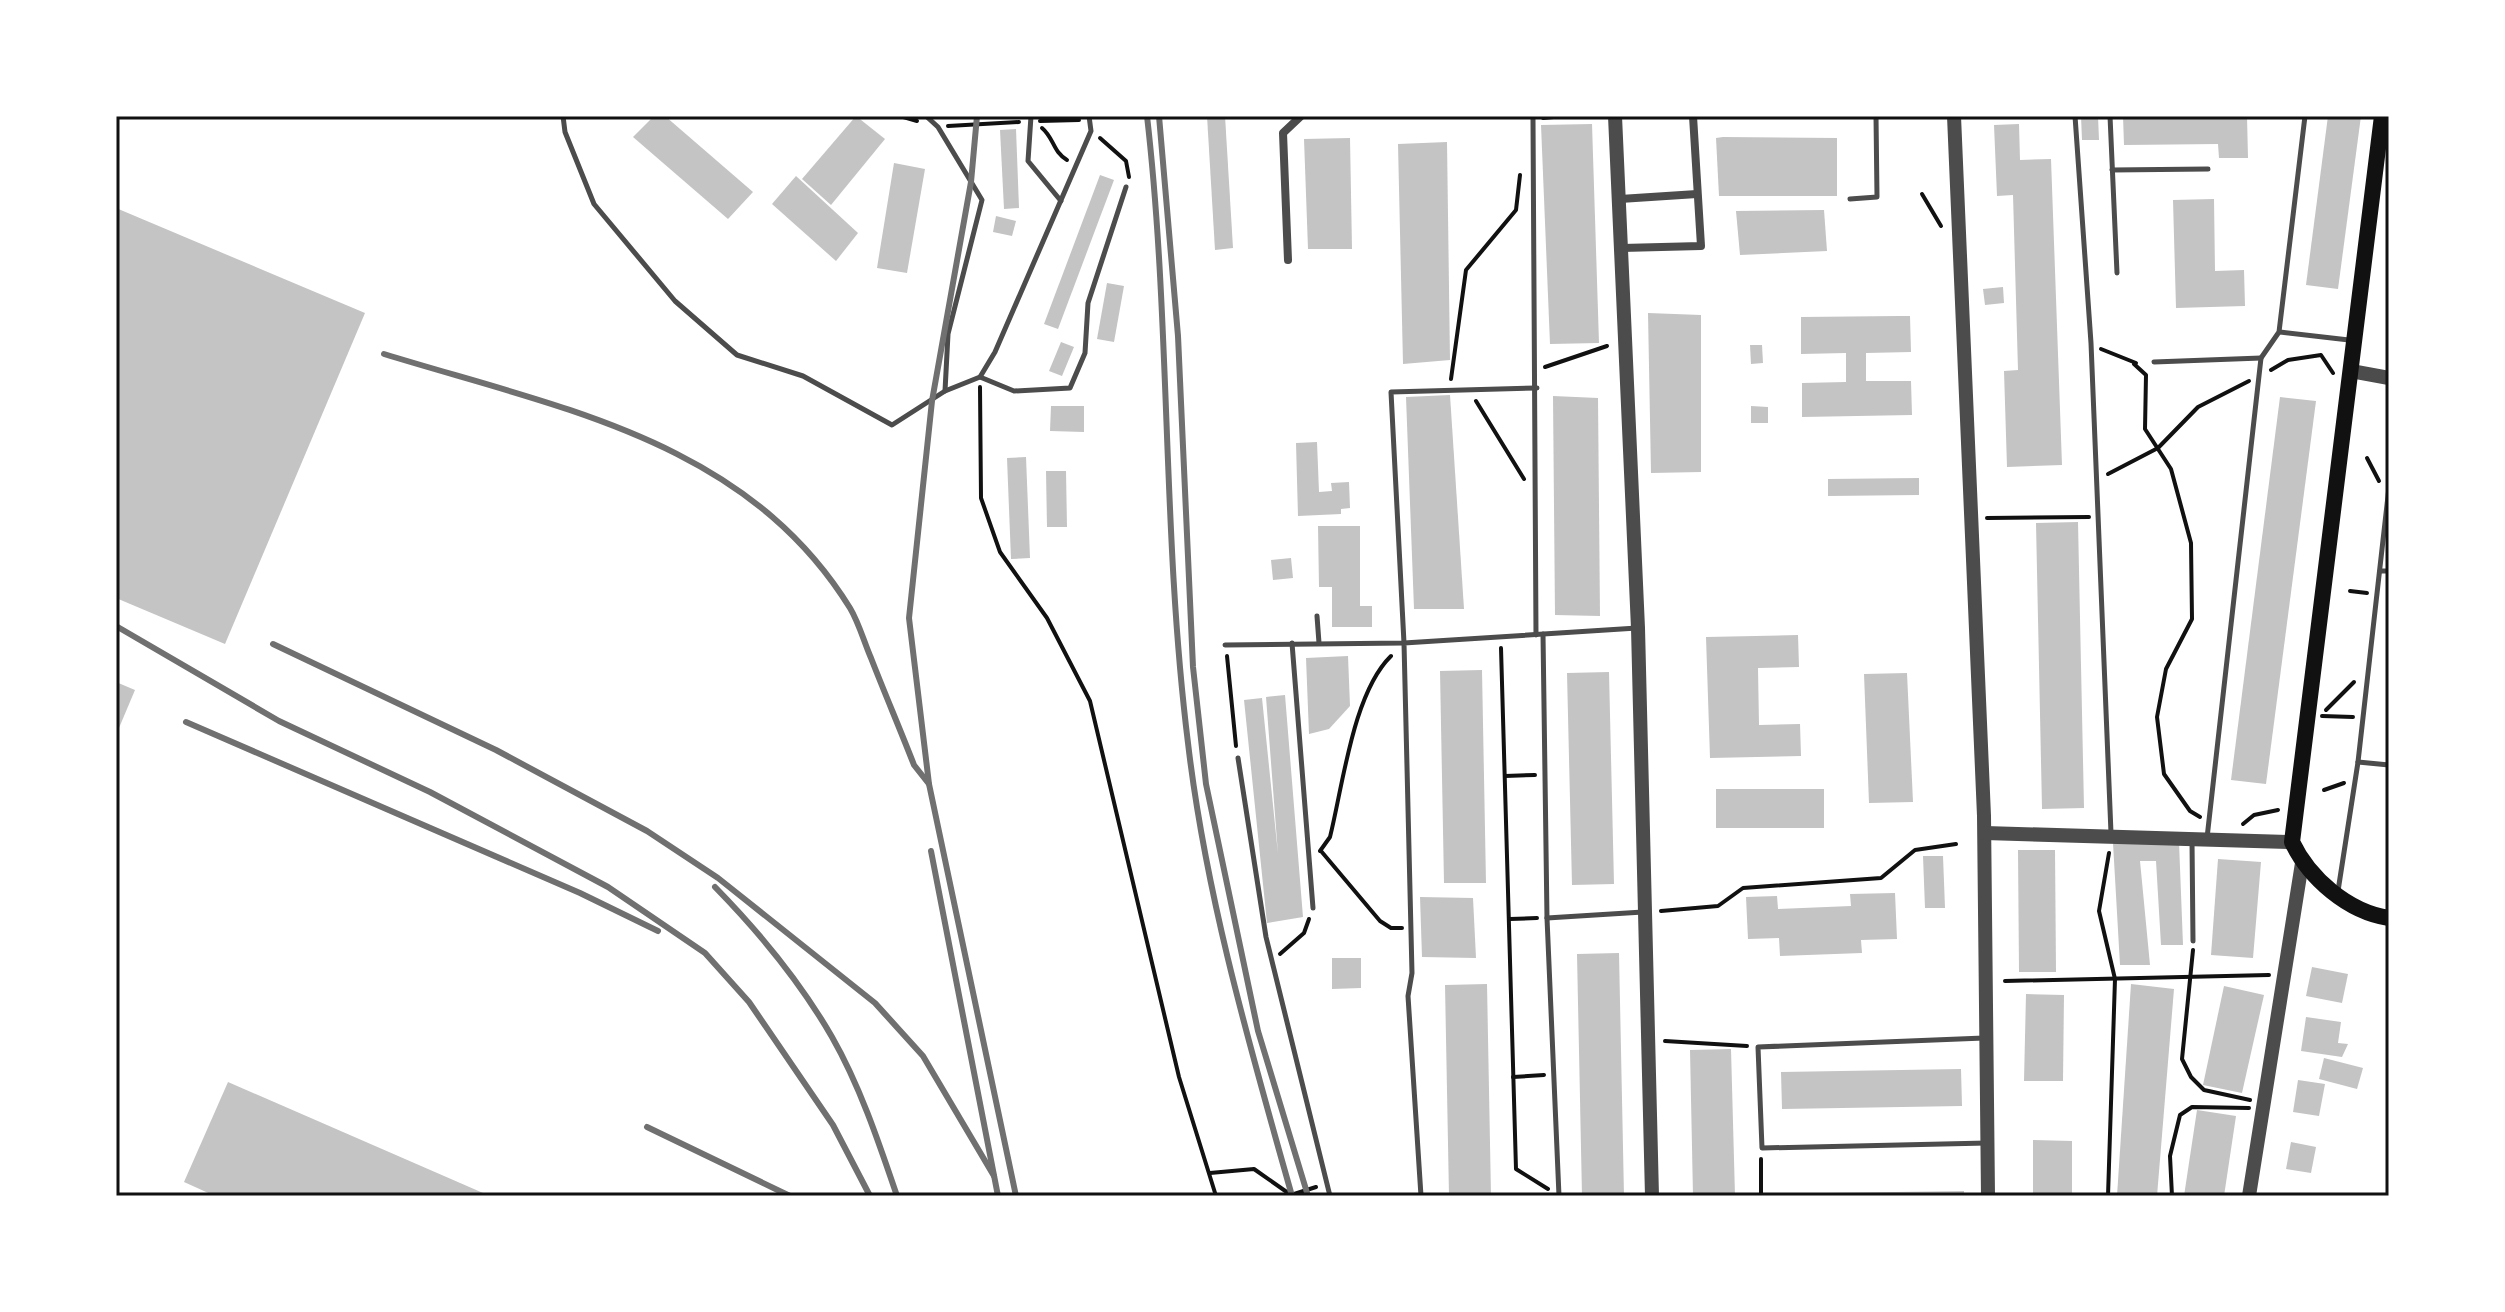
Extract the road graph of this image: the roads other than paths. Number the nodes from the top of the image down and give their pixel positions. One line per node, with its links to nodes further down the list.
1 (563, 116): 33 (lane)
2 (926, 116): 33 (lane)
3 (1301, 116): 23 (street)
4 (1615, 116): 19 (street)
5 (1693, 116): 18 (street)
6 (1876, 116): 20 (lane)
7 (1954, 116): 48 (street)
8 (2075, 116): 49 (lane)
9 (2110, 116): 16 (lane)
10 (2305, 116): 25 (lane)
11 (2382, 116): 26 (main road)
12 (1032, 118): 21 (lane)
13 (1090, 118): 21 (lane)
14 (1533, 119): 32 (lane)
15 (2208, 169): 16 (lane)
16 (2112, 170): 24 (lane)
17 (1126, 187): 30 (lane)
18 (1697, 194): 19 (street); 22 (street)
19 (1620, 199): 22 (street)
20 (1850, 199)
21 (1061, 201): 30 (lane)
22 (1622, 248): 39 (street)
23 (1288, 260)
24 (2117, 273)
25 (2279, 332): 26 (lane); 27 (lane)
26 (2354, 341): 29 (main road)
27 (2261, 358): 28 (lane); 50 (lane)
28 (2154, 362)
29 (2351, 371): 31 (street); 51 (main road)
30 (980, 377): 33 (lane)
31 (2389, 378)
32 (1537, 388): 40 (lane); 43 (lane)
33 (945, 391)
34 (2389, 487): 35 (lane)
35 (2388, 497): 36 (lane)
36 (2380, 571): 37 (lane); 46 (lane)
37 (2389, 571)
38 (1317, 616): 42 (lane)
39 (1638, 628): 40 (lane); 55 (street)
40 (1539, 634): 43 (lane); 56 (lane)
41 (1292, 643): 42 (lane); 44 (lane); 54 (lane)
42 (1319, 643): 43 (lane)
43 (1404, 643): 62 (lane)
44 (1225, 645)
45 (1238, 758): 61 (lane)
46 (2358, 762): 47 (lane); 53 (lane)
47 (2389, 765)
48 (1985, 833): 49 (street); 59 (street)
49 (2111, 838): 50 (street)
50 (2200, 839): 51 (street); 58 (lane)
51 (2292, 842): 52 (main road)
52 (2302, 863): 53 (main road); 66 (street)
53 (2337, 896): 57 (main road)
54 (1313, 908)
55 (1654, 912): 56 (lane); 64 (street)
56 (1547, 918): 63 (lane)
57 (2389, 918)
58 (2193, 941)
59 (1985, 1038): 60 (street); 60 (lane)
60 (1988, 1143): 65 (street)
61 (1330, 1196)
62 (1421, 1196)
63 (1559, 1196)
64 (1652, 1196)
65 (1988, 1196)
66 (2249, 1196)

